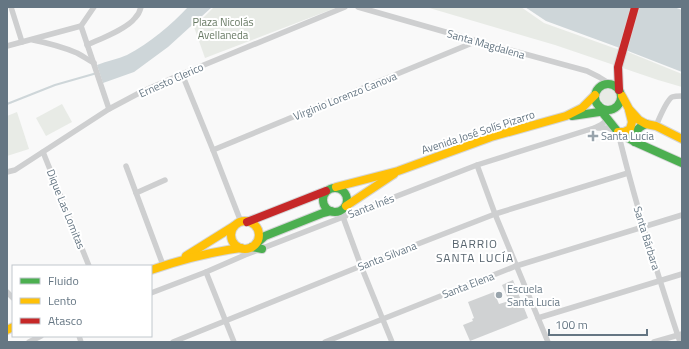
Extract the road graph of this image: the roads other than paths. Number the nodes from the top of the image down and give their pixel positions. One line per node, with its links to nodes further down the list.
1 (11, 7): 9 (street)
2 (94, 7): 7 (street)
3 (141, 7): 11 (street)
4 (345, 7): 15 (street, Ernesto Clerico)
5 (358, 7): 10 (street, Santa Magdalena)
6 (634, 7): 13 (main road)
7 (81, 26): 8 (street); 11 (street)
8 (31, 39): 9 (street); 14 (street)
9 (22, 42): 12 (street)
10 (477, 42): 16 (street, Santa Magdalena); 30 (street, Virginio Lorenzo Canova)
11 (88, 44): 14 (street)
12 (7, 46)
13 (619, 63): 16 (main road); 17 (main road)
14 (95, 65): 20 (street)
15 (182, 74): 20 (street, Ernesto Clerico); 30 (street)
16 (606, 84): 17 (main road); 18 (main road)
17 (621, 93): 21 (main road); 22 (main road)
18 (595, 95): 22 (main road); 23 (main road, Avenida José Solís Pizarro)
19 (682, 96): 25 (street)
20 (109, 109): 31 (street, Ernesto Clerico)
21 (629, 109): 24 (main road); 27 (main road)
22 (604, 112): 23 (main road, Avenida José Solís Pizarro); 26 (street, Santa Inés); 27 (main road)
23 (566, 116): 35 (main road, Avenida José Solís Pizarro)
24 (646, 124): 25 (main road); 29 (main road)
25 (656, 126): 28 (main road)
26 (594, 128): 27 (street, Santa Inés); 33 (street, Santa Inés)
27 (618, 132): 29 (main road); 37 (street, Santa Bárbara)
28 (682, 139)
29 (635, 142): 32 (main road)
30 (213, 150): 45 (street)
31 (43, 152): 36 (street, Ernesto Clerico); 49 (street, Dique Las Lomitas)
32 (682, 163)
33 (477, 165): 42 (street, Santa Inés); 43 (street)
34 (126, 166): 41 (street)
35 (398, 171): 39 (main road, Avenida José Solís Pizarro); 42 (main road, Avenida José Solís Pizarro)
36 (7, 172)
37 (628, 173): 43 (street, Santa Silvana); 46 (street, Santa Bárbara)
38 (165, 180): 41 (street)
39 (336, 187): 40 (main road, Avenida José Solís Pizarro); 42 (main road)
40 (326, 191): 42 (main road); 45 (main road, Avenida José Solís Pizarro)
41 (136, 193): 50 (street)
42 (339, 211): 47 (street, Santa Inés); 47 (main road, Avenida José Solís Pizarro); 51 (street)
43 (495, 214): 51 (street, Santa Silvana); 52 (street)
44 (682, 215): 46 (street, Santa Elena)
45 (241, 223): 47 (main road); 47 (main road); 48 (main road, Avenida José Solís Pizarro)
46 (644, 226): 52 (street, Santa Elena); 56 (street, Santa Bárbara)
47 (251, 249): 48 (main road, Avenida José Solís Pizarro); 54 (street, Santa Inés)
48 (180, 260): 50 (main road, Avenida José Solís Pizarro)
49 (89, 265)
50 (163, 266): 53 (main road, Avenida José Solís Pizarro)
51 (361, 266): 59 (street); 60 (street, Santa Silvana)
52 (516, 266): 58 (street); 59 (street, Santa Elena)
53 (152, 270)
54 (206, 272): 57 (street, Santa Inés); 60 (street)
55 (682, 274): 56 (street)
56 (660, 280): 58 (street); 61 (street, Santa Bárbara)
57 (152, 293)
58 (538, 318): 68 (street)
59 (382, 319): 66 (street, Santa Elena); 67 (street)
60 (226, 320): 64 (street, Santa Silvana); 65 (street)
61 (680, 334): 69 (street); 70 (street, Santa Bárbara)
62 (40, 337): 63 (street)
63 (29, 342)
64 (173, 342)
65 (234, 342)
66 (325, 342)
67 (392, 342)
68 (548, 342)
69 (654, 342)
70 (680, 342)

